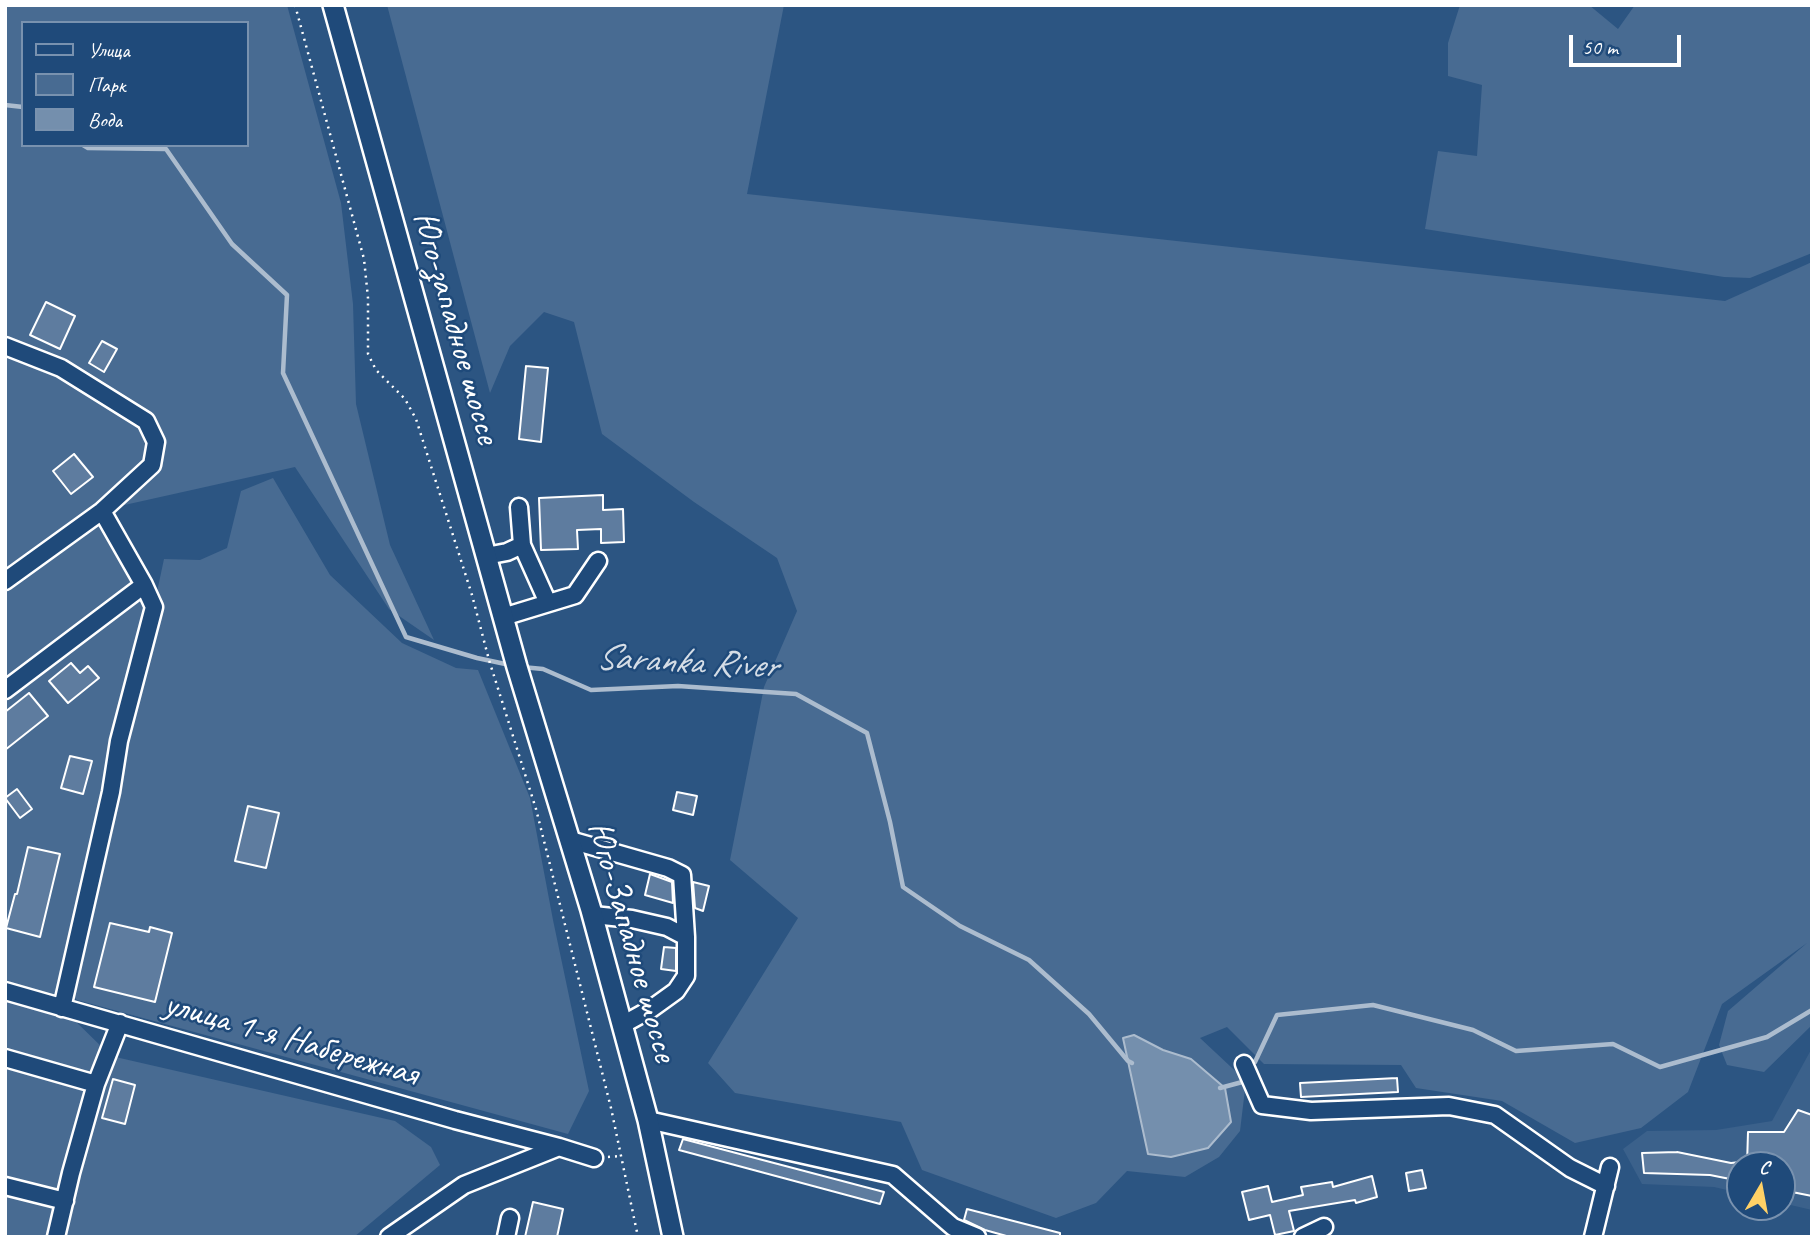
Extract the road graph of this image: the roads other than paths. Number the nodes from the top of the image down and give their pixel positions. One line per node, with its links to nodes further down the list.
1 (332, 5): 6 (main road, Юго-западное шоссе)
2 (5, 346): 4 (street)
3 (519, 507): 5 (street)
4 (102, 511): 8 (street); 9 (street)
5 (522, 545): 6 (street); 10 (street)
6 (486, 556): 11 (main road, Юго-западное шоссе)
7 (598, 561): 10 (street)
8 (5, 581)
9 (144, 585): 13 (street); 18 (street)
10 (548, 603): 11 (street)
11 (503, 617): 12 (main road, Юго-западное шоссе)
12 (517, 667): 14 (main road, Юго-Западное шоссе)
13 (5, 690)
14 (570, 840): 15 (main road, Юго-Западное шоссе); 16 (street)
15 (593, 915): 16 (street); 20 (main road, Юго-Западное шоссе)
16 (686, 937): 20 (street)
17 (5, 991): 18 (street, улица 1-я Набережная)
18 (62, 1008): 19 (street, улица 1-я Набережная)
19 (120, 1023): 23 (street); 25 (street, улица 1-я Набережная)
20 (622, 1026): 24 (main road, Юго-Западное шоссе)
21 (5, 1058): 23 (street)
22 (1244, 1064): 29 (street)
23 (96, 1084): 30 (street)
24 (648, 1120): 36 (main road, Юго-Западное шоссе); 37 (street)
25 (559, 1147): 26 (street, улица 1-я Набережная); 34 (street)
26 (594, 1158)
27 (1610, 1167): 29 (street)
28 (5, 1186): 30 (street)
29 (1606, 1186): 39 (street)
30 (65, 1201): 33 (street)
31 (510, 1218): 35 (street)
32 (1325, 1227): 38 (street)
33 (56, 1237)
34 (388, 1237)
35 (506, 1237)
36 (673, 1237)
37 (977, 1237)
38 (1303, 1237)
39 (1593, 1237)

